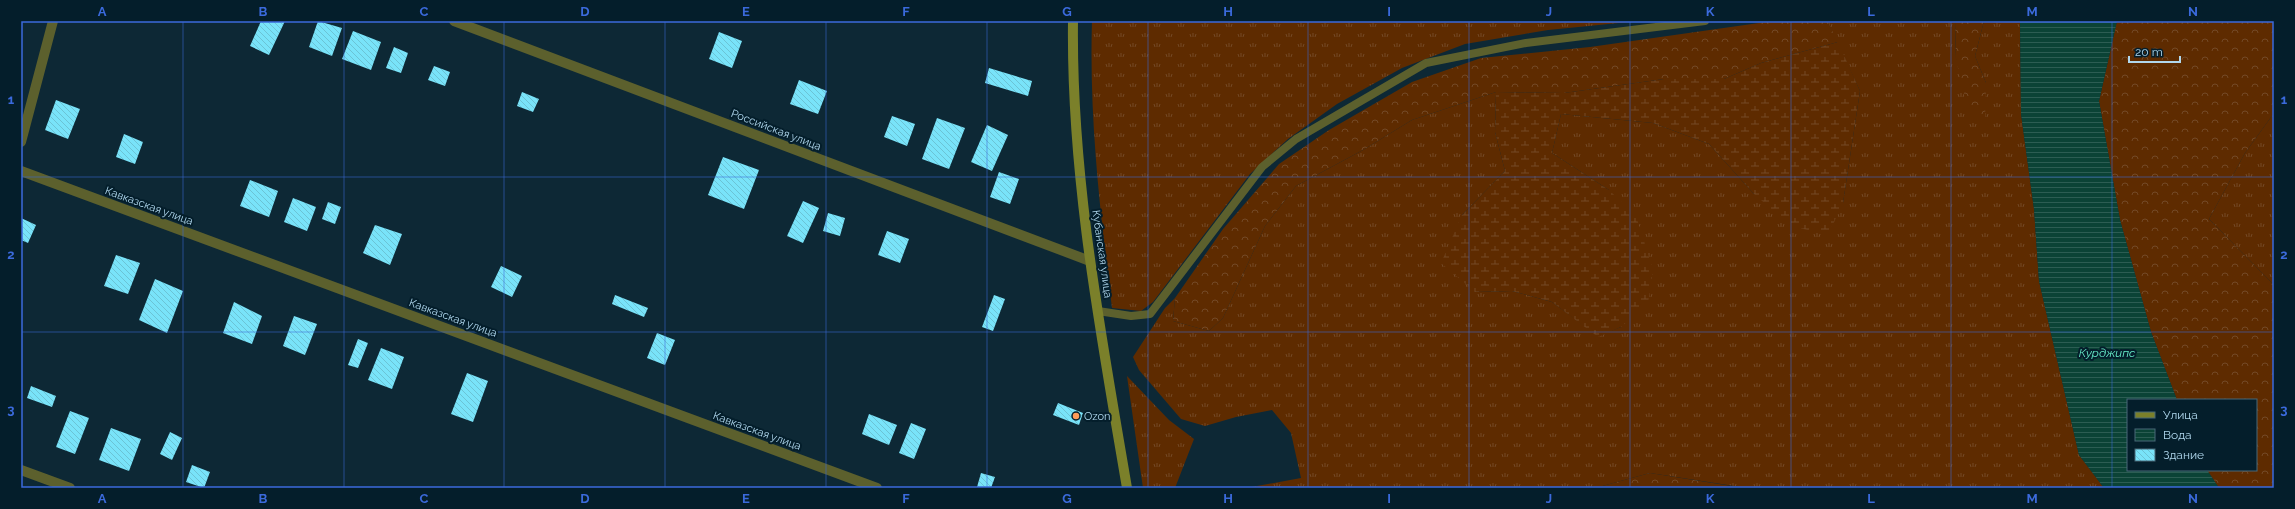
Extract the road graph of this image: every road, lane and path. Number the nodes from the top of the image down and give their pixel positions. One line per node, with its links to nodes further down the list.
1 (54, 21): 5 (street)
2 (454, 21): 7 (street, Российская улица)
3 (1073, 21): 7 (main road, Кубанская улица)
4 (1705, 21): 8 (lane)
5 (21, 142)
6 (21, 171): 11 (street, Кавказская улица)
7 (1090, 261): 8 (main road, Кубанская улица)
8 (1098, 311): 12 (main road, Кубанская улица)
9 (21, 470): 10 (street)
10 (70, 488)
11 (877, 488)
12 (1127, 488)

